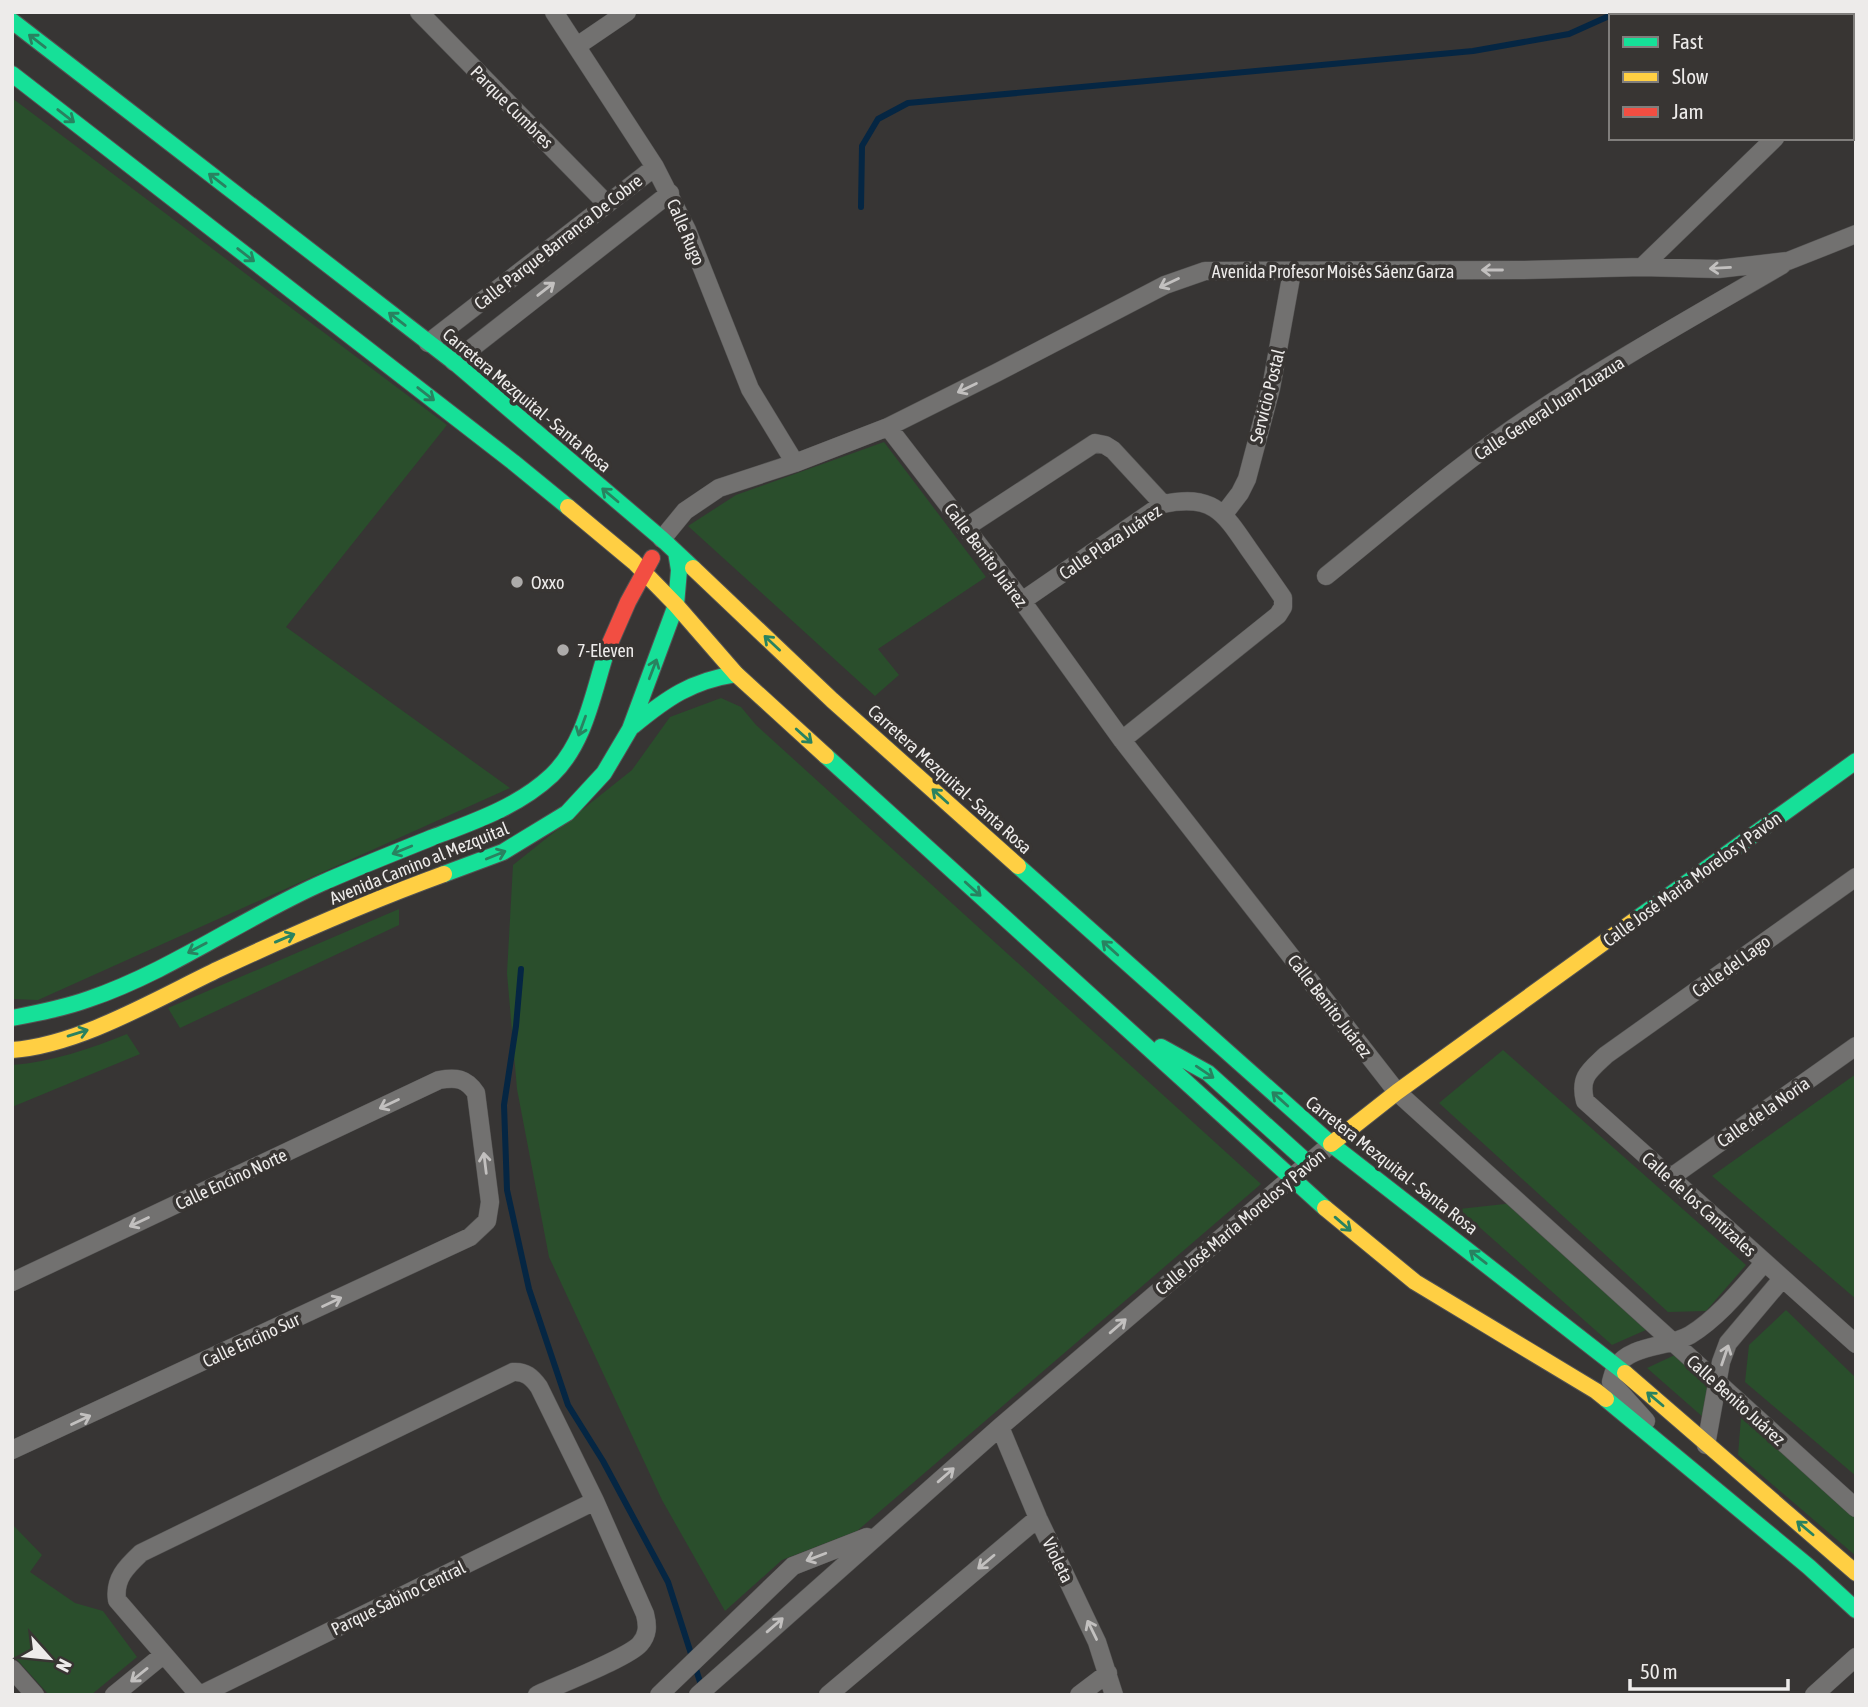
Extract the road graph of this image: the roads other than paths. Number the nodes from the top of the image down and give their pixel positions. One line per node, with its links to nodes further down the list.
1 (419, 12): 10 (street, Parque Cumbres)
2 (554, 12): 5 (street, Calle Rugo)
3 (626, 12): 5 (street)
4 (12, 22): 17 (main road, Carretera Mezquital - Santa Rosa, one-way to 4)
5 (577, 46): 8 (street, Calle Rugo)
6 (12, 74): 26 (main road, one-way to 26)
7 (1773, 140): 13 (street)
8 (655, 167): 9 (street, Calle Rugo); 10 (street, Calle Parque Barranca De Cobre)
9 (670, 193): 16 (street, Calle Parque Barranca De Cobre, one-way to 9); 20 (street, Calle Rugo)
10 (606, 203): 15 (street, Calle Parque Barranca De Cobre)
11 (1856, 234): 12 (street, Avenida Profesor Moisés Sáenz Garza)
12 (1788, 261): 13 (street, Avenida Profesor Moisés Sáenz Garza, one-way to 13); 27 (street, Calle General Juan Zuazua)
13 (1642, 267): 14 (street, Avenida Profesor Moisés Sáenz Garza, one-way to 14)
14 (1292, 272): 19 (street, Avenida Profesor Moisés Sáenz Garza, one-way to 19); 22 (street, Servicio Postal)
15 (502, 287): 16 (street); 17 (street, Calle Parque Barranca De Cobre)
16 (520, 309): 18 (street, Calle Parque Barranca De Cobre)
17 (428, 343): 18 (main road, Carretera Mezquital - Santa Rosa)
18 (454, 362): 24 (main road, Carretera Mezquital - Santa Rosa, one-way to 18)
19 (888, 427): 20 (street, Avenida Profesor Moisés Sáenz Garza); 23 (street, Calle Benito Juárez)
20 (795, 463): 24 (street, Avenida Profesor Moisés Sáenz Garza)
21 (1163, 504): 22 (street, Calle Plaza Juárez); 23 (street); 28 (street, Calle Plaza Juárez)
22 (1224, 514): 32 (street)
23 (965, 528): 28 (street, Calle Benito Juárez)
24 (662, 539): 25 (main road, Carretera Mezquital - Santa Rosa); 26 (main road, Avenida Camino al Mezquital)
25 (677, 552): 29 (main road, Avenida Camino al Mezquital); 42 (main road, Carretera Mezquital - Santa Rosa, one-way to 25)
26 (643, 572): 29 (main road); 35 (main road, Avenida Camino al Mezquital, one-way to 35)
27 (1326, 576)
28 (1022, 601): 32 (street, Calle Benito Juárez)
29 (676, 605): 30 (main road); 31 (main road, Avenida Camino al Mezquital, one-way to 29)
30 (736, 674): 31 (main road); 36 (main road, one-way to 36)
31 (630, 729): 38 (main road, Avenida Camino al Mezquital, one-way to 31)
32 (1122, 740): 41 (street, Calle Benito Juárez)
33 (1856, 761): 41 (main road, Calle José María Morelos y Pavón)
34 (1856, 877): 39 (street, Calle del Lago)
35 (12, 1018)
36 (1124, 1026): 43 (main road, one-way to 43); 45 (main road)
37 (1856, 1046): 44 (street, Calle de la Noria)
38 (12, 1050)
39 (1606, 1055): 44 (street, Calle de los Cantizales)
40 (451, 1078): 48 (street, Calle Encino Norte, one-way to 48); 55 (street, Calle Encino Sur, one-way to 40)
41 (1397, 1092): 42 (main road, Calle José María Morelos y Pavón); 49 (street, Calle Benito Juárez)
42 (1331, 1144): 43 (street, Calle José María Morelos y Pavón); 51 (main road, Carretera Mezquital - Santa Rosa, one-way to 42)
43 (1309, 1164): 45 (street, Calle José María Morelos y Pavón)
44 (1670, 1178): 46 (street, Calle de los Cantizales)
45 (1291, 1179): 53 (street, Calle José María Morelos y Pavón, one-way to 45); 56 (main road, one-way to 56)
46 (1764, 1263): 47 (street, Calle de los Cantizales); 49 (street)
47 (1782, 1279): 50 (street, Calle de los Cantizales); 52 (street, one-way to 47)
48 (12, 1282)
49 (1673, 1344): 51 (street); 52 (street, Calle Benito Juárez)
50 (1856, 1344)
51 (1616, 1367): 54 (main road, Carretera Mezquital - Santa Rosa, one-way to 51); 56 (street)
52 (1719, 1385): 54 (street); 58 (street, Calle Benito Juárez)
53 (1000, 1427): 59 (street, Violeta); 60 (street, Calle José María Morelos y Pavón, one-way to 53)
54 (1706, 1445): 61 (main road, Carretera Mezquital - Santa Rosa, one-way to 54)
55 (16, 1450)
56 (1693, 1472): 62 (main road)
57 (596, 1501): 63 (street); 67 (street, Parque Sabino Central); 70 (street)
58 (1856, 1508)
59 (1038, 1518): 66 (street, Violeta, one-way to 59); 73 (street, one-way to 73)
60 (880, 1532): 71 (street, Calle José María Morelos y Pavón, one-way to 71); 72 (street, Calle José María Morelos y Pavón, one-way to 60)
61 (1856, 1573)
62 (1856, 1610)
63 (163, 1655): 67 (street); 69 (street, one-way to 69)
64 (1856, 1657): 76 (street)
65 (12, 1669): 68 (street)
66 (1108, 1673): 74 (street); 75 (street, Violeta)
67 (192, 1692)
68 (36, 1695)
69 (114, 1695)
70 (537, 1695)
71 (659, 1695)
72 (698, 1695)
73 (828, 1695)
74 (1079, 1695)
75 (1114, 1695)
76 (1814, 1695)

